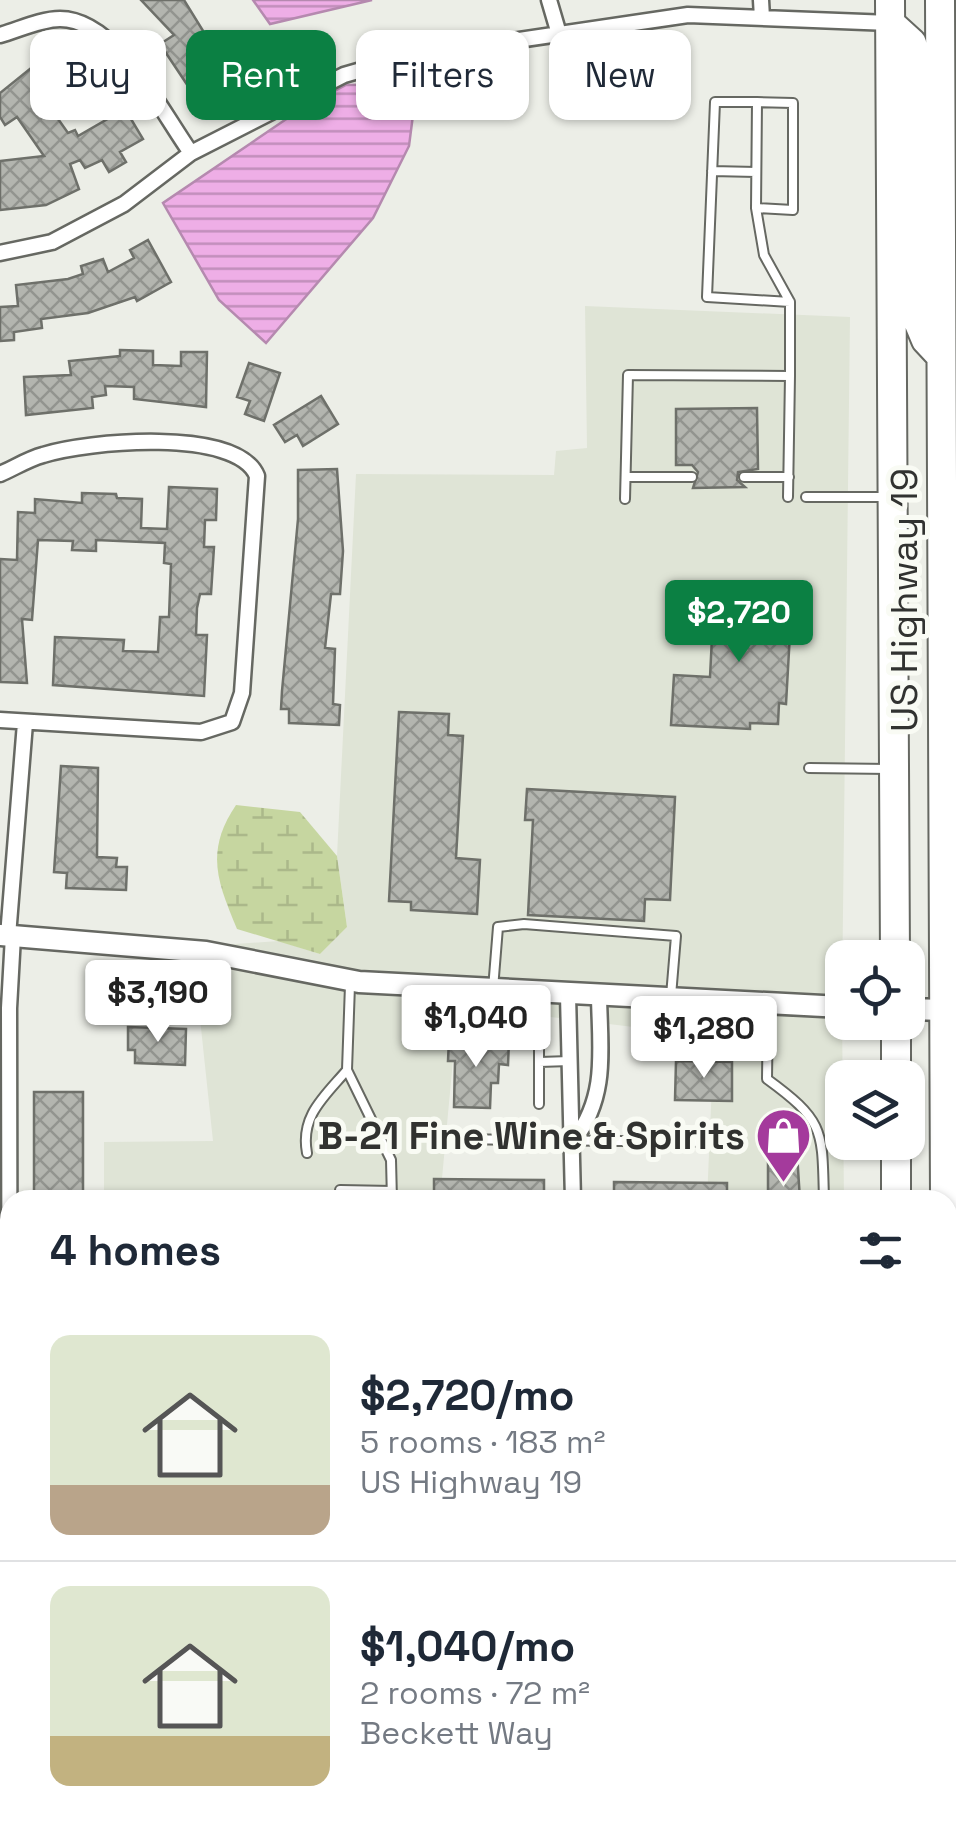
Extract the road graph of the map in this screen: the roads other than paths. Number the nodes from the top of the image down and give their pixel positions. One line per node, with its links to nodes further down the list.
1 (549, 0): 7 (street)
2 (761, 0): 6 (street)
3 (919, 0): 5 (highway)
4 (890, 11): 6 (street); 20 (highway); 29 (highway, US Highway 19)
5 (945, 16): 16 (highway, US Highway 19)
6 (762, 18): 8 (street)
7 (558, 30)
8 (586, 30)
9 (0, 35): 12 (street)
10 (549, 35): 12 (street)
11 (756, 102): 13 (lane); 14 (lane); 15 (lane)
12 (191, 153): 17 (street)
13 (712, 171): 14 (lane); 19 (lane)
14 (756, 172): 15 (lane)
15 (756, 208): 19 (lane)
16 (948, 214): 18 (highway, US Highway 19)
17 (0, 253)
18 (948, 289): 20 (highway, US Highway 19)
19 (790, 302): 21 (lane)
20 (948, 355): 45 (highway, US Highway 19)
21 (790, 376): 23 (lane); 26 (lane)
22 (0, 474): 32 (street)
23 (626, 477): 24 (lane); 30 (lane)
24 (692, 477)
25 (744, 477): 26 (lane)
26 (789, 477): 27 (lane)
27 (788, 497)
28 (806, 497): 29 (lane)
29 (893, 497): 34 (highway, US Highway 19)
30 (625, 499)
31 (0, 720): 32 (street)
32 (25, 722): 35 (street)
33 (810, 768): 34 (lane)
34 (894, 770): 36 (highway, US Highway 19)
35 (7, 936): 37 (street); 56 (street)
36 (895, 940)
37 (350, 980): 38 (street); 49 (lane)
38 (493, 990): 39 (street); 41 (lane)
39 (568, 995): 40 (street); 48 (street)
40 (599, 996): 41 (street); 52 (street)
41 (670, 1001): 42 (street)
42 (768, 1005): 43 (street); 59 (lane)
43 (825, 1007)
44 (925, 1009): 45 (street)
45 (950, 1010): 61 (highway, US Highway 19)
46 (540, 1036): 47 (lane)
47 (539, 1062): 48 (lane); 50 (lane)
48 (570, 1062): 52 (street)
49 (347, 1070): 54 (lane); 57 (lane)
50 (539, 1104)
51 (446, 1138): 52 (lane)
52 (574, 1140): 53 (lane); 58 (street)
53 (709, 1142)
54 (307, 1153)
55 (896, 1160): 60 (highway)
56 (8, 1190)
57 (392, 1190)
58 (573, 1190)
59 (824, 1190)
60 (896, 1190)
61 (944, 1190)

